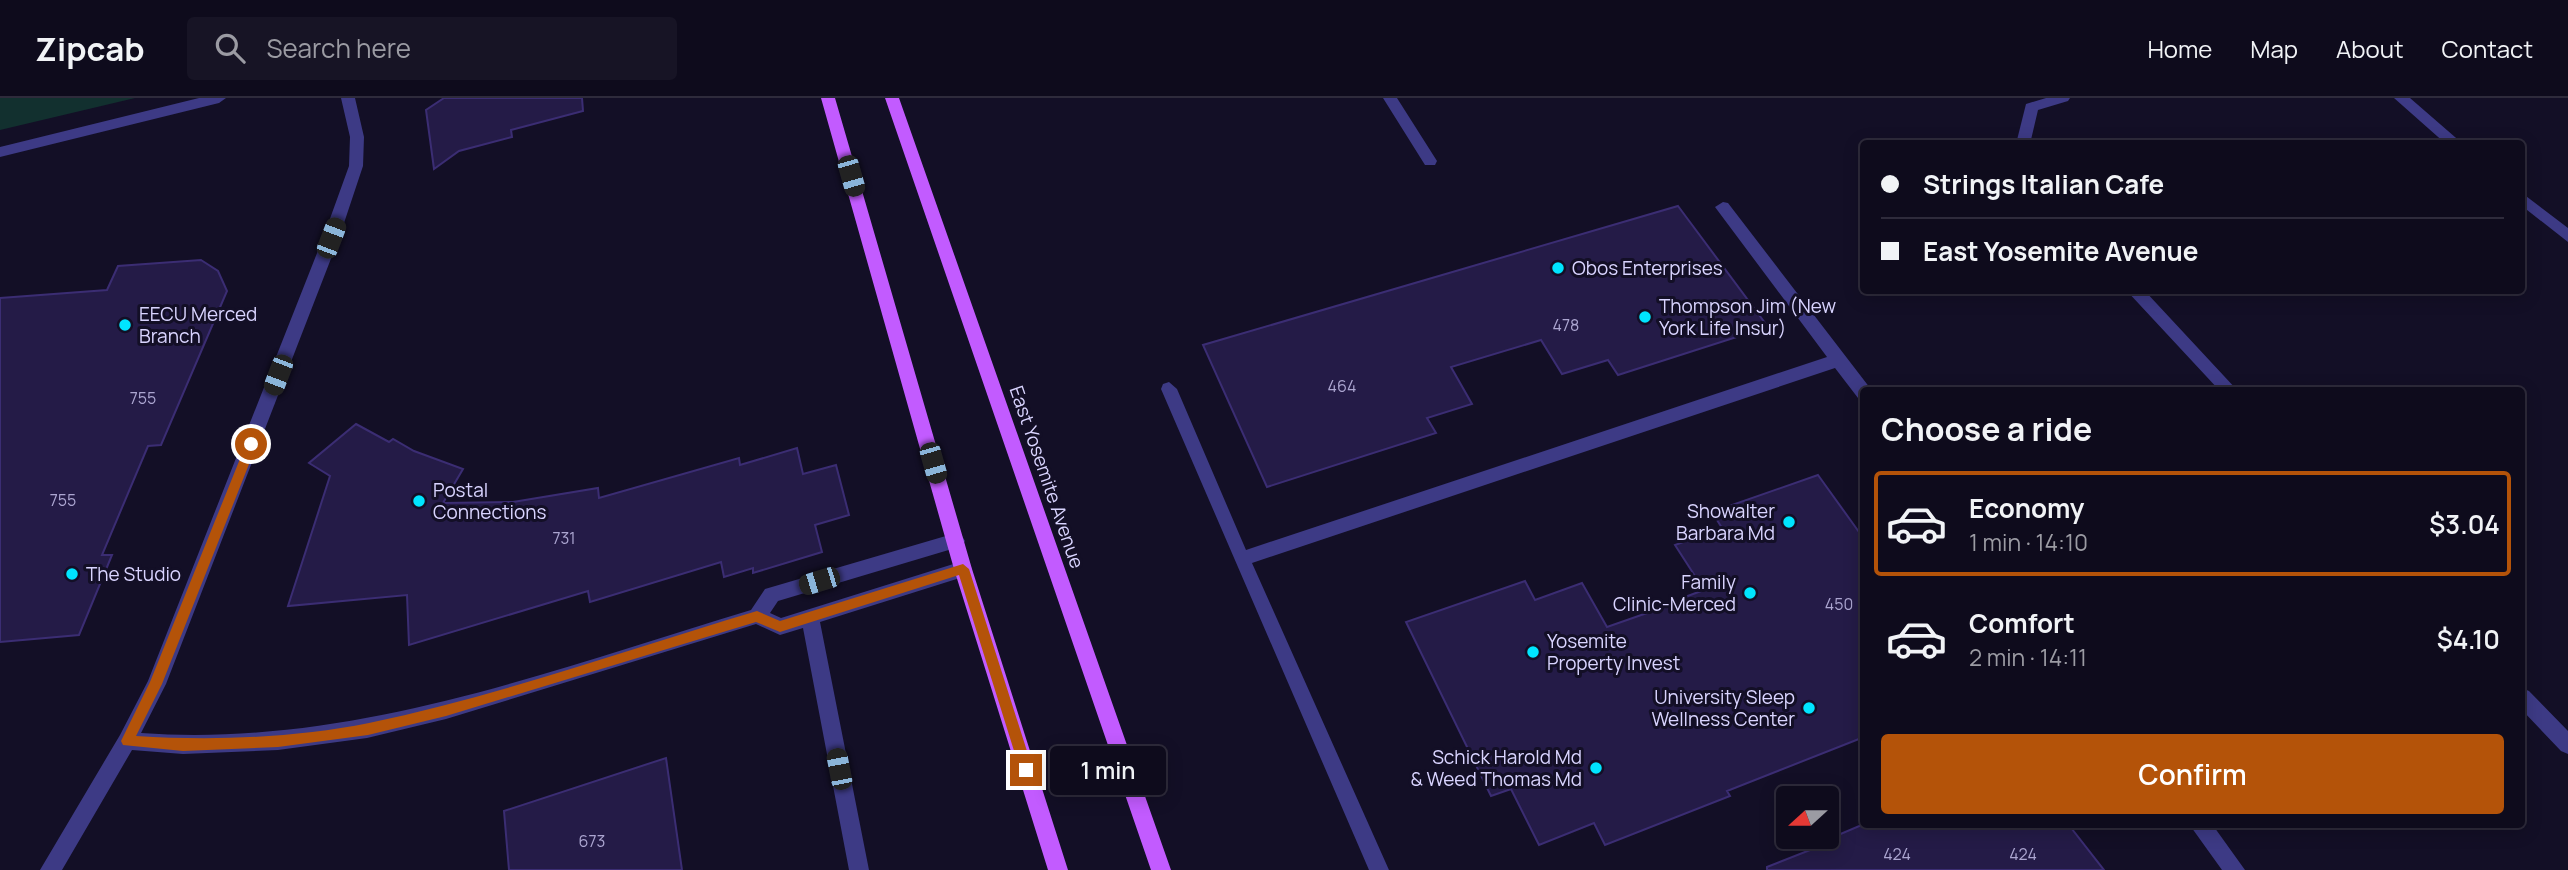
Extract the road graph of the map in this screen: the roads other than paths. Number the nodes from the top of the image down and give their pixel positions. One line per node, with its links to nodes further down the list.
1 (219, 98): 10 (street)
2 (348, 98): 26 (street)
3 (828, 98): 20 (main road)
4 (892, 98): 32 (main road, East Yosemite Avenue)
5 (1390, 98): 11 (street)
6 (2063, 98): 8 (street)
7 (2401, 98): 9 (street)
8 (2023, 140)
9 (2451, 140)
10 (0, 152)
11 (1430, 161)
12 (2525, 200): 14 (street)
13 (1723, 207): 16 (street)
14 (2568, 236)
15 (2138, 294): 17 (street)
16 (1838, 360): 18 (street); 21 (street)
17 (2226, 387)
18 (1860, 388)
19 (1169, 389): 21 (street)
20 (956, 541): 22 (main road); 23 (street)
21 (1241, 559): 33 (street)
22 (963, 569): 24 (street); 31 (main road)
23 (757, 616): 24 (street); 26 (street)
24 (810, 618): 30 (street)
25 (2525, 700): 27 (street)
26 (127, 741): 29 (street)
27 (2566, 741)
28 (2202, 828): 34 (street)
29 (50, 870)
30 (859, 870)
31 (1058, 870)
32 (1161, 870)
33 (1379, 870)
34 (2235, 870)

